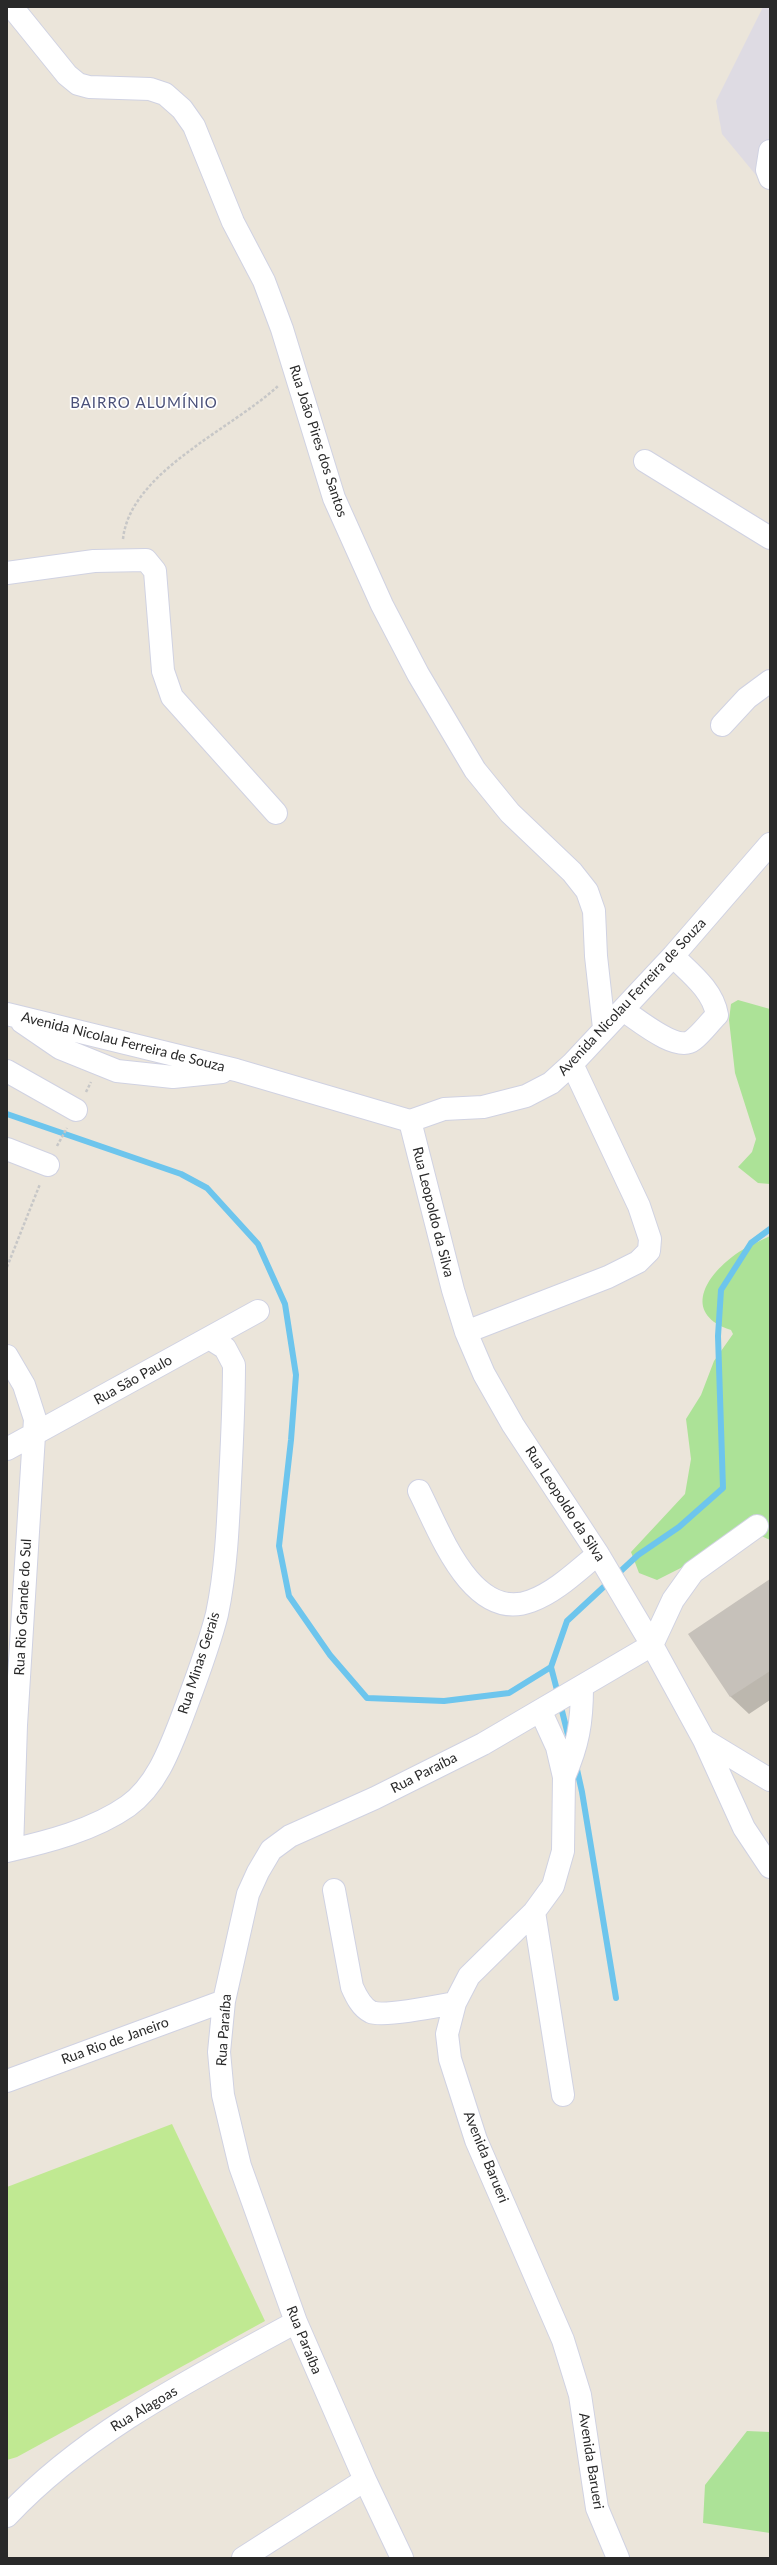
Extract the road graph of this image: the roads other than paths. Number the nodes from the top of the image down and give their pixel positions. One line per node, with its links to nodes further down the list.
1 (12, 7): 14 (street, Rua João Pires dos Santos)
2 (770, 151): 3 (street)
3 (770, 178)
4 (645, 461): 5 (street)
5 (770, 538)
6 (7, 574): 9 (street)
7 (770, 681): 8 (street)
8 (722, 725)
9 (276, 813)
10 (770, 844): 11 (street, Avenida Nicolau Ferreira de Souza)
11 (674, 956): 12 (street, Avenida Nicolau Ferreira de Souza); 12 (street)
12 (622, 1010): 14 (street, Avenida Nicolau Ferreira de Souza)
13 (8, 1014): 16 (street, Avenida Nicolau Ferreira de Souza); 16 (street, Avenida Nicolau Ferreira de Souza)
14 (604, 1028): 15 (street, Avenida Nicolau Ferreira de Souza)
15 (572, 1064): 19 (street, Avenida Nicolau Ferreira de Souza); 23 (street)
16 (236, 1070): 19 (street, Avenida Nicolau Ferreira de Souza)
17 (7, 1071): 18 (street)
18 (76, 1110)
19 (410, 1121): 23 (street, Rua Leopoldo da Silva)
20 (7, 1149): 21 (street)
21 (48, 1164)
22 (258, 1311): 24 (street, Rua São Paulo)
23 (466, 1332): 30 (street, Rua Leopoldo da Silva)
24 (209, 1338): 26 (street, Rua São Paulo); 38 (street, Rua Minas Gerais)
25 (7, 1356): 26 (street, Rua Rio Grande do Sul)
26 (32, 1435): 27 (street, Rua São Paulo); 34 (street, Rua Rio Grande do Sul)
27 (7, 1449)
28 (419, 1492): 30 (street)
29 (757, 1526): 31 (street)
30 (598, 1554): 31 (street, Rua Leopoldo da Silva)
31 (652, 1645): 32 (street, Rua Paraíba); 35 (street, Rua Leopoldo da Silva)
32 (582, 1687): 33 (street, Rua Paraíba); 36 (street, Avenida Barueri)
33 (541, 1712): 36 (street, Avenida Barueri); 42 (street, Rua Paraíba)
34 (12, 1724): 38 (street, Rua Rio Grande do Sul)
35 (704, 1740): 37 (street); 39 (street, Rua Leopoldo da Silva)
36 (564, 1777): 41 (street, Avenida Barueri)
37 (770, 1780)
38 (9, 1851)
39 (770, 1867)
40 (334, 1890): 43 (street)
41 (534, 1912): 43 (street, Avenida Barueri); 45 (street)
42 (224, 2001): 44 (street, Rua Rio de Janeiro); 46 (street, Rua Paraíba)
43 (455, 2003): 51 (street, Avenida Barueri)
44 (7, 2081)
45 (563, 2095)
46 (296, 2322): 47 (street, Rua Paraíba); 48 (street, Rua Alagoas)
47 (365, 2480): 49 (street); 50 (street, Rua Paraíba)
48 (7, 2516)
49 (243, 2558)
50 (402, 2558)
51 (618, 2558)

